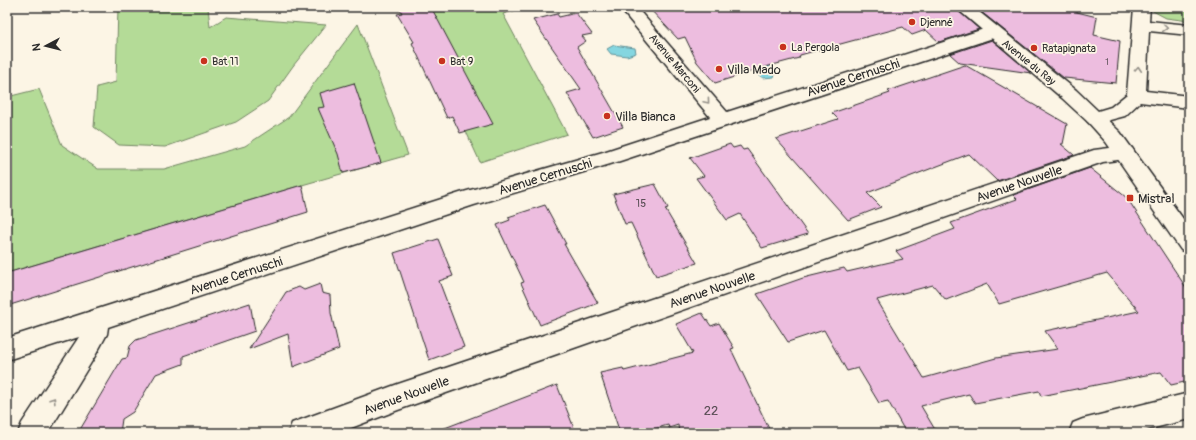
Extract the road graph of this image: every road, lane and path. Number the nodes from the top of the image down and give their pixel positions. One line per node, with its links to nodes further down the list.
1 (627, 7): 10 (street, Avenue Marconi, one-way to 10)
2 (963, 7): 6 (street, Avenue du Ray)
3 (1142, 7): 4 (street)
4 (1141, 25): 5 (street, one-way to 5); 7 (street, one-way to 4)
5 (1189, 30)
6 (993, 32): 9 (street, Avenue du Ray); 10 (street, Avenue Cernuschi)
7 (1136, 96): 8 (street); 9 (street)
8 (1189, 102)
9 (1095, 118): 11 (street, Avenue du Ray)
10 (723, 120): 13 (street, Avenue Cernuschi)
11 (1125, 153): 12 (street, Avenue du Ray); 17 (street, Avenue Nouvelle)
12 (1189, 244)
13 (97, 320): 14 (street, Avenue Cernuschi); 16 (street, one-way to 13)
14 (7, 349)
15 (1189, 406): 18 (street)
16 (32, 433)
17 (302, 433)
18 (1083, 433)

